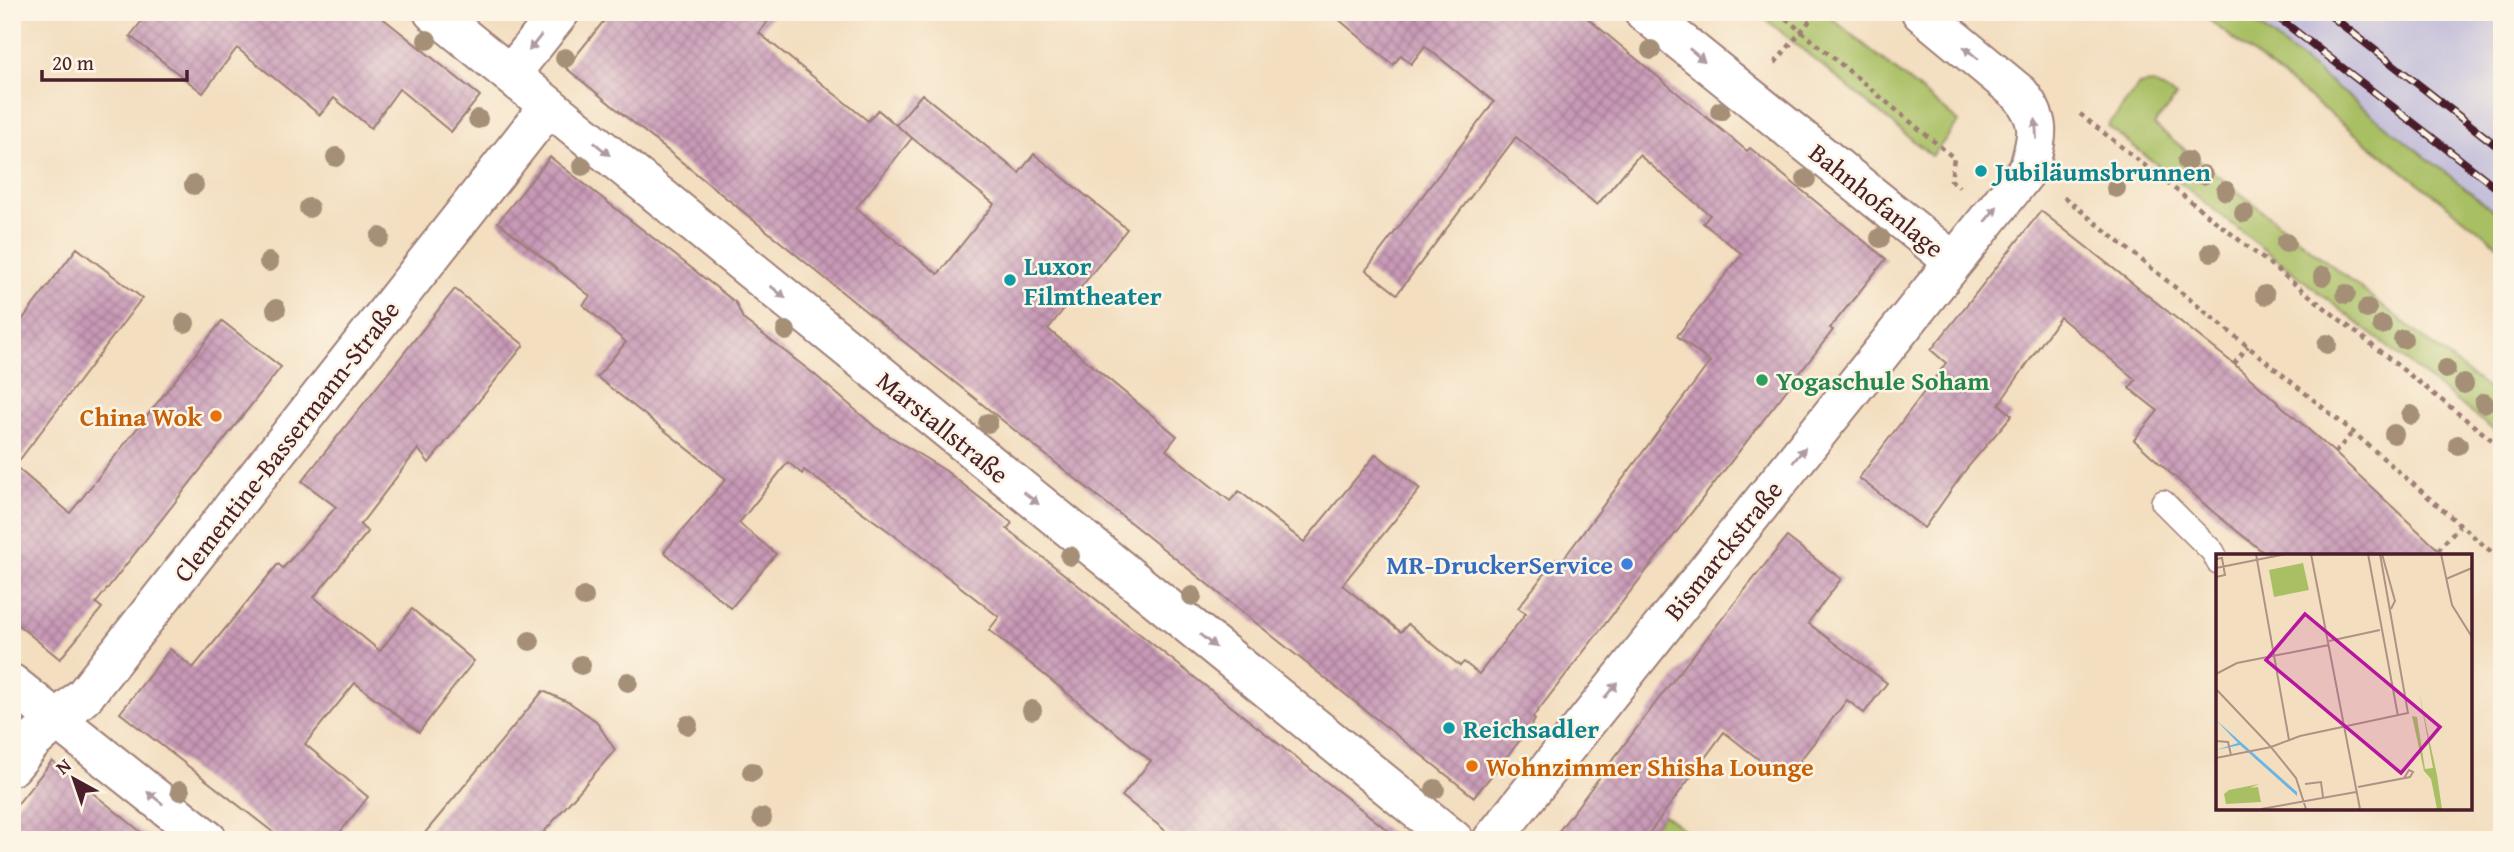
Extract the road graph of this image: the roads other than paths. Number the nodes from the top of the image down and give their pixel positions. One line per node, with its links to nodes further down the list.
1 (433, 12): 5 (street, Marstallstraße)
2 (559, 12): 5 (street, one-way to 5)
3 (1644, 12): 7 (street, Bahnhofanlage, one-way to 7)
4 (1921, 12): 7 (street, Bahnhofanlage, one-way to 4)
5 (511, 74): 6 (street, Marstallstraße)
6 (549, 106): 11 (street, Clementine-Bassermann-Straße); 14 (street, Marstallstraße, one-way to 14)
7 (1953, 261): 15 (street, Bismarckstraße, one-way to 7)
8 (2163, 502): 9 (lane)
9 (2216, 558)
10 (12, 684): 11 (street)
11 (57, 720): 12 (street, Clementine-Bassermann-Straße); 13 (street, one-way to 11)
12 (12, 766)
13 (208, 840)
14 (1454, 840)
15 (1492, 840)

